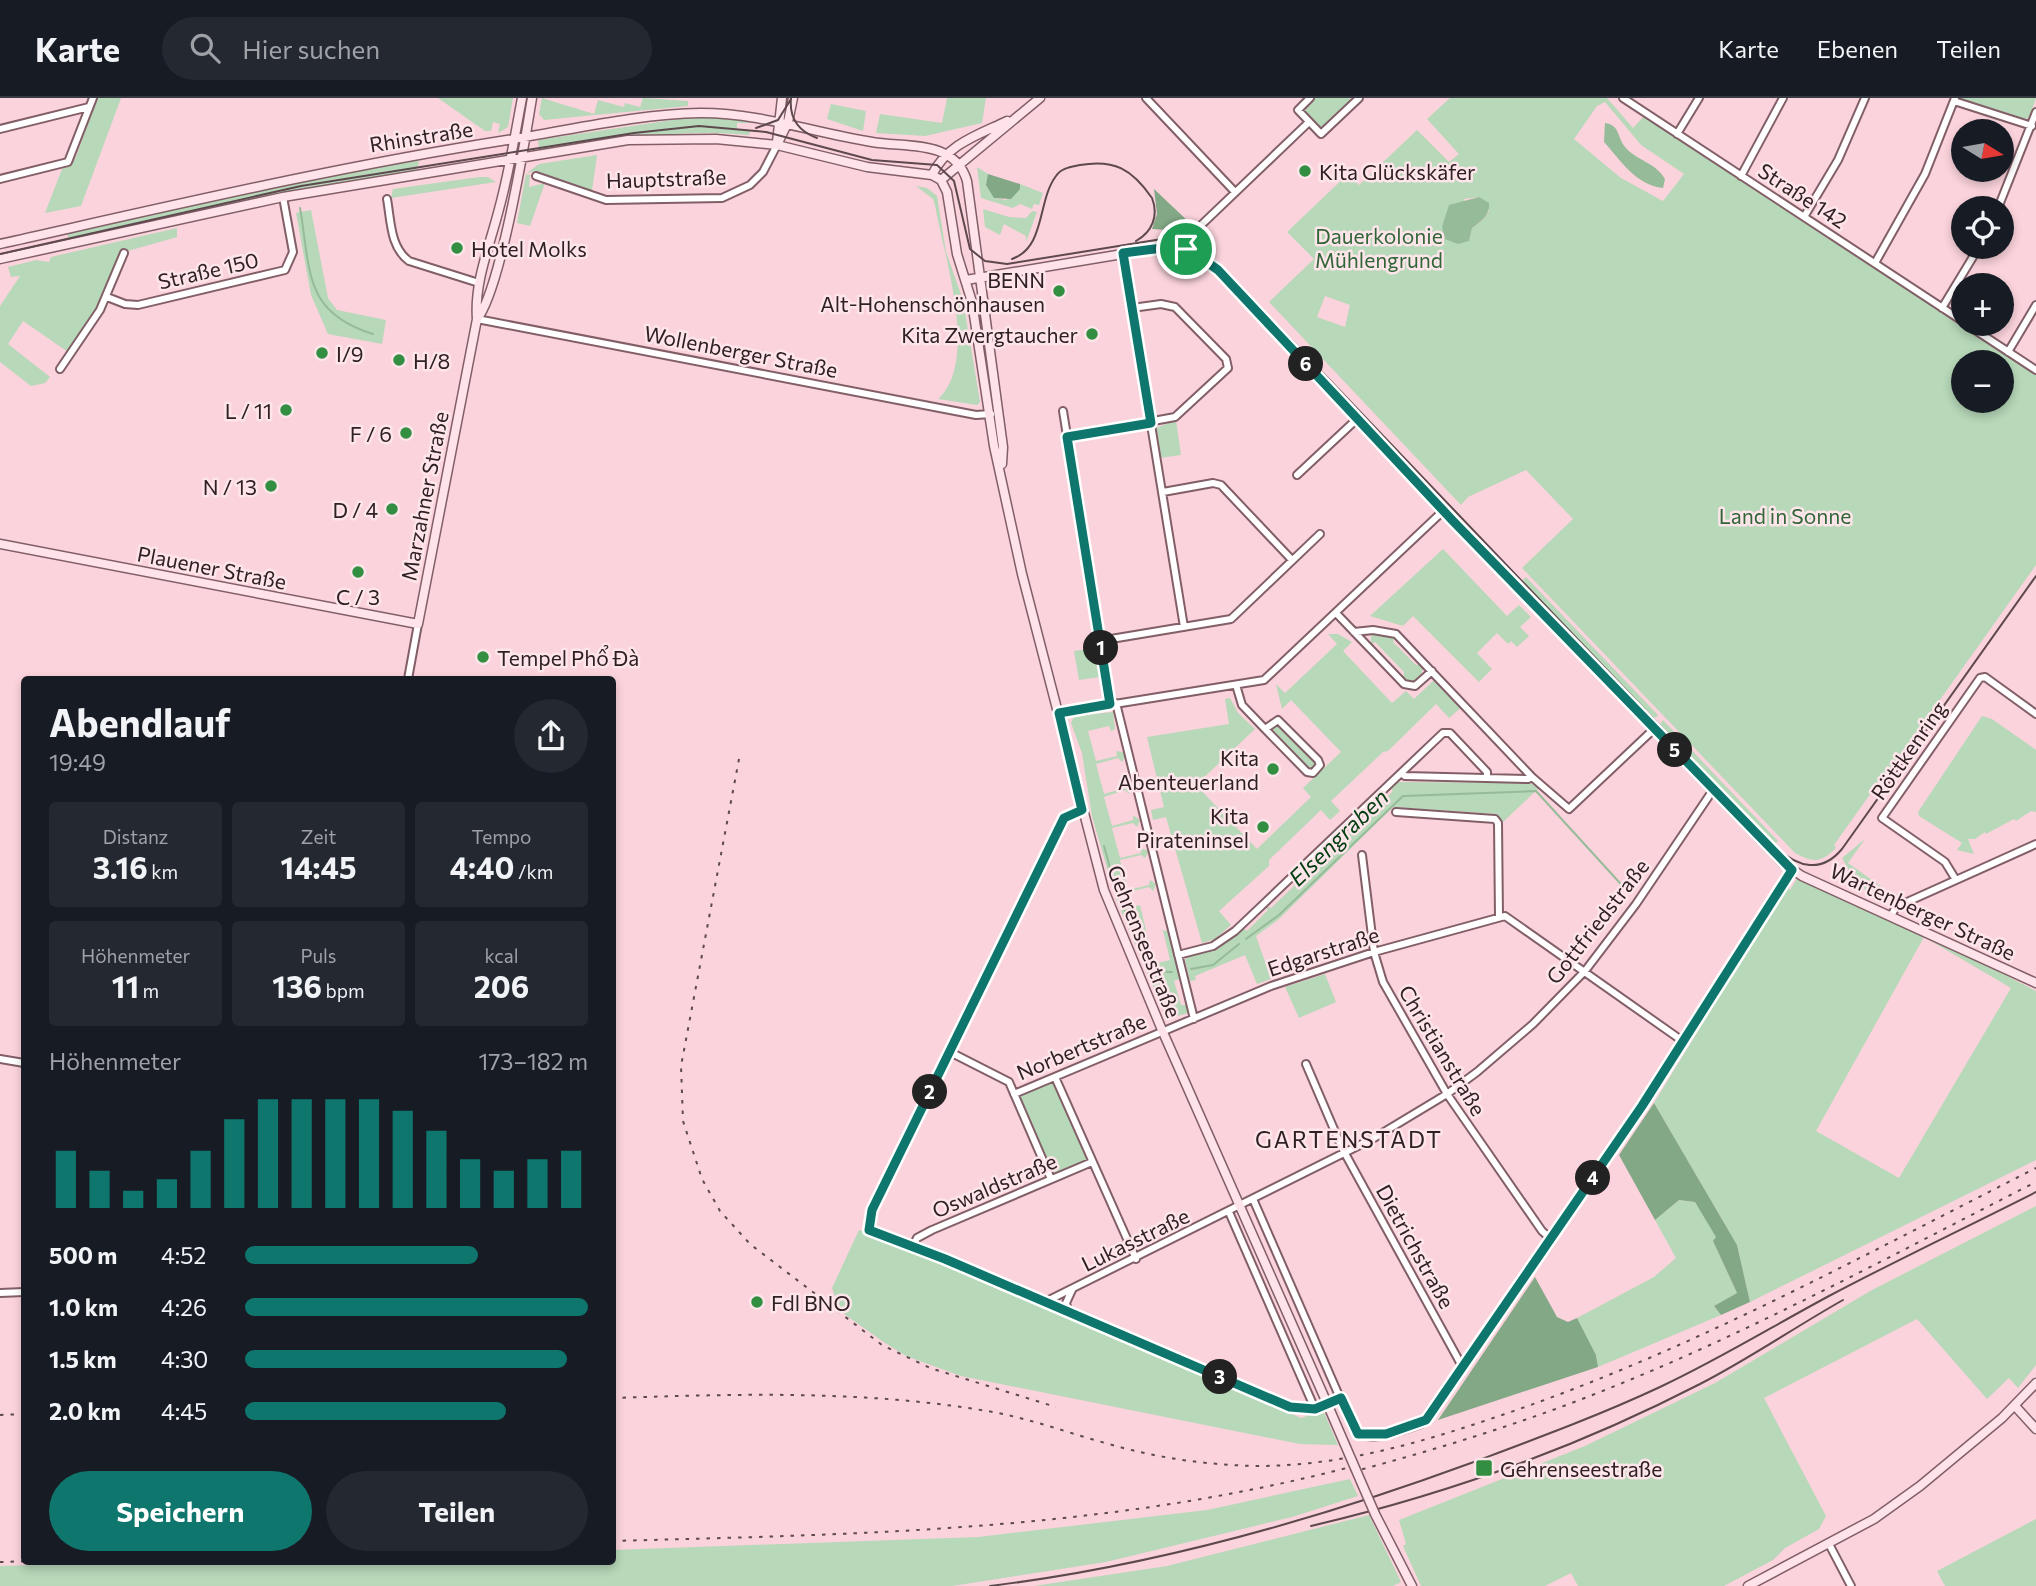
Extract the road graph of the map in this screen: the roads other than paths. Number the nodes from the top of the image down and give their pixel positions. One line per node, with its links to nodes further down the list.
1 (93, 98): 15 (street)
2 (522, 98): 25 (main road, Marzahner Straße)
3 (532, 98): 24 (main road, Marzahner Straße)
4 (782, 98): 18 (main road, Hauptstraße)
5 (793, 98): 19 (main road, Hauptstraße)
6 (1040, 98): 17 (main road)
7 (1146, 98): 36 (street)
8 (1310, 98): 20 (street)
9 (1623, 98): 23 (street, Straße 142)
10 (1699, 98): 23 (street)
11 (1783, 98): 33 (street)
12 (1865, 98): 40 (street)
13 (1357, 99): 20 (street)
14 (1954, 100): 21 (street); 47 (street)
15 (89, 107): 22 (street); 34 (street)
16 (2036, 112): 21 (street)
17 (1018, 116): 27 (main road); 30 (main road)
18 (778, 120): 19 (main road, Rhinstraße); 24 (main road, Rhinstraße); 26 (main road, Hauptstraße)
19 (788, 122): 26 (main road, Hauptstraße); 27 (main road)
20 (1309, 122): 36 (street)
21 (2032, 126): 37 (street)
22 (0, 129)
23 (1677, 134): 33 (street, Straße 142)
24 (525, 137): 25 (main road, Rhinstraße); 28 (main road, Marzahner Straße)
25 (514, 139): 29 (main road, Marzahner Straße); 41 (main road, Rhinstraße)
26 (777, 145): 28 (main road, Rhinstraße); 31 (main road); 32 (street, Hauptstraße)
27 (945, 154): 30 (main road); 31 (main road)
28 (520, 159): 29 (main road, Rhinstraße); 56 (main road, Marzahner Straße)
29 (510, 161): 38 (main road, Rhinstraße); 50 (main road, Marzahner Straße)
30 (960, 165): 35 (main road); 48 (main road)
31 (932, 175): 35 (main road)
32 (536, 176)
33 (1741, 176): 40 (street, Straße 142)
34 (0, 179)
35 (941, 180): 49 (main road)
36 (1235, 192): 42 (street)
37 (2003, 196)
38 (283, 197): 45 (main road, Rhinstraße); 51 (street, Straße 150)
39 (387, 199): 50 (street)
40 (1804, 217): 47 (street, Straße 142)
41 (0, 244)
42 (1186, 249): 44 (main road); 65 (main road, Wartenberger Straße)
43 (124, 253): 51 (street)
44 (1123, 253): 48 (main road); 53 (street)
45 (0, 259)
46 (1972, 259): 54 (street)
47 (1875, 263): 54 (street, Straße 142)
48 (981, 277): 49 (main road); 64 (main road, Gehrenseestraße)
49 (967, 279): 64 (main road, Gehrenseestraße)
50 (479, 283): 56 (main road, Marzahner Straße)
51 (107, 297): 61 (street)
52 (2036, 305): 59 (street)
53 (1132, 308): 66 (street); 66 (street)
54 (1942, 308): 55 (street, Straße 142)
55 (1951, 314)
56 (477, 319): 64 (street, Wollenberger Straße); 75 (main road, Marzahner Straße)
57 (1984, 336): 58 (street, Straße 142)
58 (2005, 350)
59 (2009, 350)
60 (2014, 356): 62 (street, Straße 142)
61 (60, 369)
62 (2036, 370)
63 (1063, 411): 67 (street, Gehrenseestraße)
64 (994, 414): 83 (main road, Gehrenseestraße)
65 (1358, 418): 68 (street); 70 (main road, Wartenberger Straße)
66 (1151, 423): 67 (street); 69 (street)
67 (1067, 437): 78 (street, Gehrenseestraße)
68 (1297, 475)
69 (1163, 492): 73 (street); 76 (street)
70 (1443, 511): 74 (street); 86 (main road, Wartenberger Straße)
71 (1320, 534): 73 (street)
72 (0, 544): 75 (main road, Plauener Straße)
73 (1292, 560): 76 (street)
74 (1336, 613): 77 (street); 81 (street)
75 (418, 624): 80 (street, Marzahner Straße)
76 (1184, 627): 78 (street)
77 (1354, 632): 79 (street); 79 (street)
78 (1099, 641): 82 (street, Gehrenseestraße)
79 (1432, 671): 88 (street)
80 (409, 676)
81 (1236, 685): 82 (street); 85 (street)
82 (1113, 704): 83 (street); 100 (street, Gehrenseestraße)
83 (1059, 713): 91 (main road, Gehrenseestraße)
84 (2036, 714): 96 (street, Röttkenring)
85 (1265, 729): 85 (street)
86 (1654, 729): 88 (street); 90 (main road, Wartenberger Straße)
87 (1401, 773): 89 (street); 89 (street); 100 (street)
88 (1532, 777): 89 (street)
89 (1487, 778)
90 (1713, 790): 95 (main road, Wartenberger Straße); 101 (street, Gottfriedstraße)
91 (1082, 810): 104 (main road, Gehrenseestraße); 106 (street)
92 (1396, 812): 98 (street)
93 (2036, 844): 96 (street)
94 (1362, 855): 99 (street, Christianstraße)
95 (1792, 870): 97 (main road, Wartenberger Straße); 105 (street)
96 (1956, 880): 97 (street)
97 (1892, 914): 102 (main road, Wartenberger Straße)
98 (1499, 917): 99 (street, Edgarstraße); 101 (street)
99 (1374, 952): 103 (street, Edgarstraße); 112 (street, Christianstraße)
100 (1178, 955): 103 (street, Gehrenseestraße)
101 (1585, 971): 105 (street); 112 (street, Gottfriedstraße)
102 (2036, 983)
103 (1194, 1019): 104 (street, Edgarstraße)
104 (1162, 1030): 110 (street, Norbertstraße); 117 (main road, Gehrenseestraße)
105 (1684, 1042): 119 (street)
106 (950, 1052): 111 (street); 120 (street)
107 (0, 1059): 108 (street)
108 (21, 1062)
109 (1306, 1064): 113 (street, Dietrichstraße)
110 (1055, 1077): 111 (street, Norbertstraße); 114 (street)
111 (1014, 1094): 115 (street)
112 (1447, 1094): 113 (street, Gottfriedstraße); 119 (street, Christianstraße)
113 (1345, 1152): 116 (street, Gottfriedstraße); 127 (street, Dietrichstraße)
114 (1093, 1162): 115 (street, Oswaldstraße); 121 (street)
115 (1051, 1180): 120 (street, Oswaldstraße)
116 (1252, 1199): 117 (street, Gottfriedstraße); 129 (street)
117 (1239, 1206): 118 (street, Lukasstraße); 134 (main road, Gehrenseestraße, bridge)
118 (1229, 1212): 121 (street, Lukasstraße); 131 (street)
119 (1550, 1239): 127 (street)
120 (913, 1246): 125 (street)
121 (1136, 1259): 122 (street, Lukasstraße)
122 (1072, 1290): 125 (street, Lukasstraße); 126 (street)
123 (21, 1292): 124 (street)
124 (0, 1293)
125 (1045, 1302): 126 (street)
126 (1069, 1313): 131 (street)
127 (1462, 1366): 129 (street)
128 (2036, 1383): 130 (main road)
129 (1341, 1398): 131 (street)
130 (2015, 1406): 132 (main road); 133 (main road)
131 (1315, 1409)
132 (2036, 1429)
133 (1829, 1544): 135 (main road); 136 (street)
134 (1412, 1586)
135 (1748, 1586)
136 (1850, 1586)

